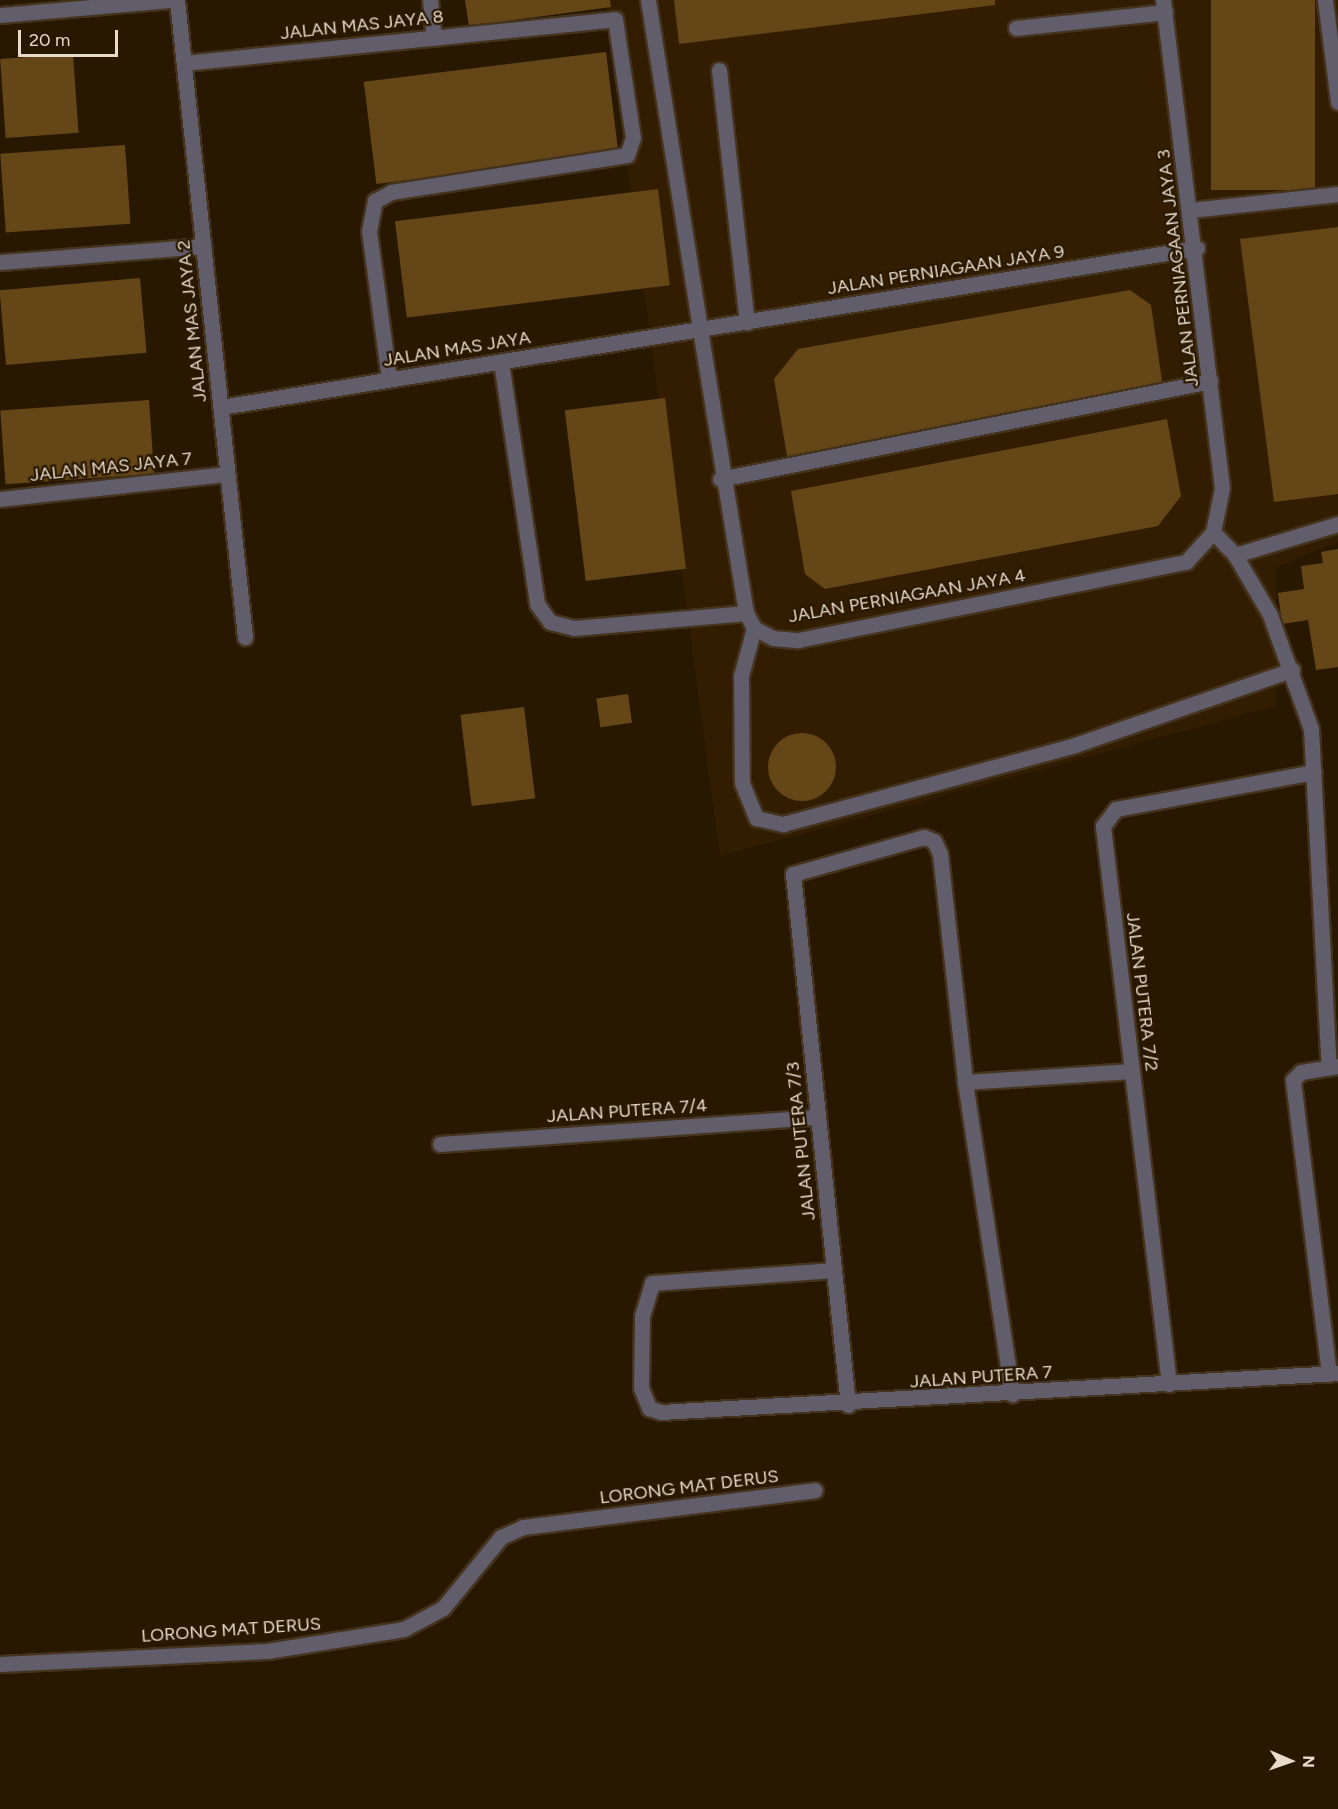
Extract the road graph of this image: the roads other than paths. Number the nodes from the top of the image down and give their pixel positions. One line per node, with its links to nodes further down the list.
1 (171, 0): 7 (street)
2 (177, 0): 10 (street, JALAN MAS JAYA 2)
3 (430, 0): 9 (street)
4 (648, 0): 19 (street)
5 (1325, 0): 12 (street)
6 (1164, 6): 8 (street); 14 (street, JALAN PERNIAGAAN JAYA 3)
7 (0, 15)
8 (1016, 28)
9 (434, 38): 10 (street, JALAN MAS JAYA 8); 21 (street, JALAN MAS JAYA 8)
10 (184, 63): 15 (street, JALAN MAS JAYA 2)
11 (719, 70): 18 (street)
12 (1338, 102)
13 (1338, 194): 14 (street)
14 (1191, 210): 16 (street, JALAN PERNIAGAAN JAYA 3)
15 (203, 246): 17 (street); 23 (street, JALAN MAS JAYA 2)
16 (1197, 248): 18 (street, JALAN PERNIAGAAN JAYA 9); 22 (street, JALAN PERNIAGAAN JAYA 3)
17 (0, 262)
18 (747, 322): 19 (street, JALAN PERNIAGAAN JAYA 9)
19 (700, 329): 20 (street, JALAN MAS JAYA); 25 (street)
20 (501, 362): 21 (street, JALAN MAS JAYA); 30 (street)
21 (389, 379): 23 (street, JALAN MAS JAYA)
22 (1210, 381): 25 (street); 28 (street, JALAN PERNIAGAAN JAYA 3)
23 (220, 407): 24 (street, JALAN MAS JAYA 2)
24 (227, 474): 26 (street, JALAN MAS JAYA 7); 32 (street, JALAN MAS JAYA 2)
25 (720, 478): 30 (street)
26 (0, 499)
27 (1338, 524): 29 (street)
28 (1214, 532): 29 (street); 31 (street, JALAN PERNIAGAAN JAYA 4)
29 (1235, 555): 33 (street)
30 (746, 613): 31 (street)
31 (754, 628): 33 (street)
32 (245, 637)
33 (1292, 670): 34 (street)
34 (1314, 772): 35 (street); 36 (street, JALAN PUTERA 7/2)
35 (1333, 1067): 41 (street)
36 (1132, 1071): 37 (street); 42 (street, JALAN PUTERA 7/2)
37 (965, 1082): 38 (street, JALAN PUTERA 7/3); 43 (street)
38 (818, 1117): 39 (street, JALAN PUTERA 7/4); 40 (street, JALAN PUTERA 7/3)
39 (440, 1144)
40 (834, 1270): 44 (street, JALAN PUTERA 7/3); 44 (street, JALAN PUTERA 7)
41 (1333, 1373): 42 (street, JALAN PUTERA 7)
42 (1169, 1384): 43 (street, JALAN PUTERA 7)
43 (1012, 1394): 44 (street, JALAN PUTERA 7)
44 (848, 1405)
45 (815, 1490): 46 (street, LORONG MAT DERUS)
46 (0, 1664)

